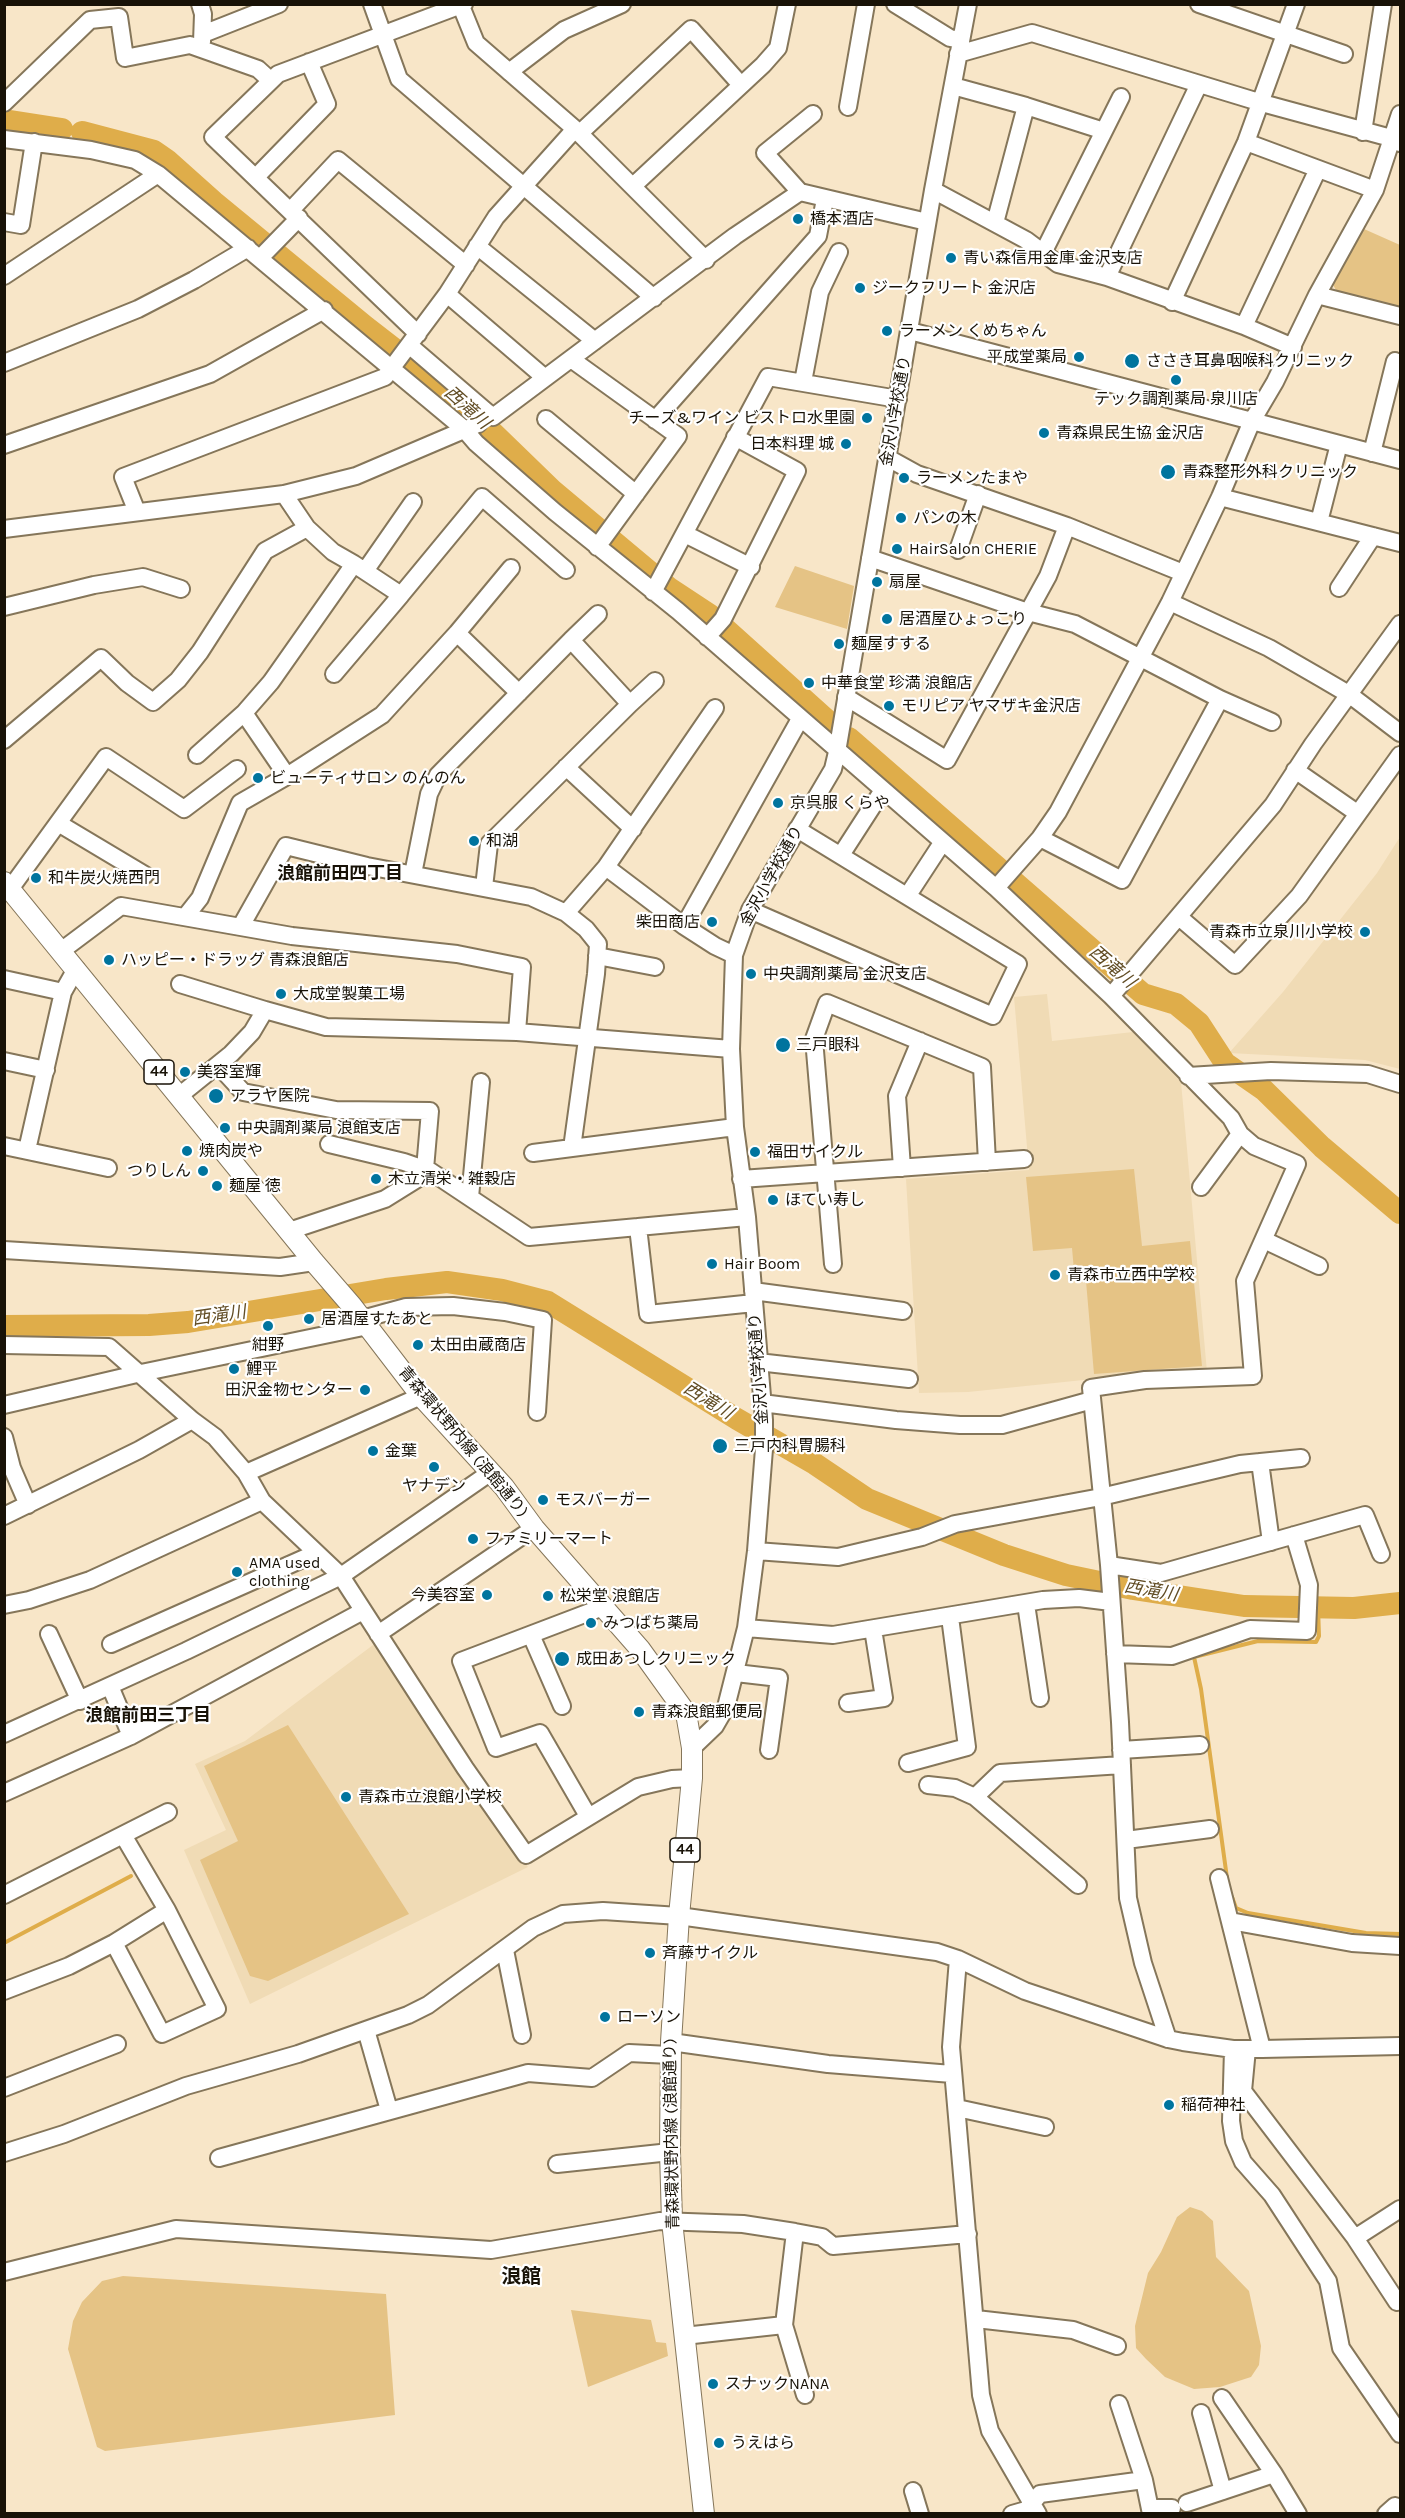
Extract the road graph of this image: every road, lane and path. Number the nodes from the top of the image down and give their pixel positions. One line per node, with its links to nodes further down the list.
1 (200, 4): 15 (street)
2 (279, 4): 15 (street)
3 (372, 4): 14 (street)
4 (622, 4): 19 (street)
5 (787, 4): 22 (street)
6 (866, 4): 28 (street)
7 (895, 4): 16 (street)
8 (968, 4): 16 (street, 金沢小学校通り)
9 (1199, 4): 13 (street)
10 (1296, 4): 13 (street)
11 (1383, 4): 33 (street)
12 (462, 5): 14 (street); 19 (street)
13 (1285, 34): 17 (street); 26 (street)
14 (384, 36): 18 (street); 41 (street)
15 (202, 41): 20 (street); 25 (street)
16 (960, 47): 21 (street); 23 (street, 金沢小学校通り)
17 (1344, 54)
18 (309, 62): 20 (street); 40 (street)
19 (509, 72): 31 (street)
20 (270, 80): 40 (street)
21 (1199, 84): 26 (street); 58 (street)
22 (741, 85): 31 (street); 42 (street)
23 (953, 86): 27 (street); 43 (street, 金沢小学校通り)
24 (1121, 97): 32 (street)
25 (4, 103)
26 (1262, 103): 33 (street); 37 (street)
27 (1026, 105): 32 (street); 50 (street)
28 (848, 108)
29 (813, 114): 45 (street)
30 (1401, 114): 35 (street)
31 (578, 131): 41 (street); 42 (street)
32 (1104, 131): 54 (street)
33 (1364, 132): 35 (street)
34 (4, 139): 36 (street)
35 (1396, 141): 44 (street)
36 (34, 142): 39 (street); 48 (street)
37 (1246, 142): 38 (street); 62 (street)
38 (1318, 169): 44 (street); 65 (street)
39 (158, 174): 52 (street); 57 (street)
40 (256, 177): 47 (street)
41 (524, 186): 51 (street); 61 (street)
42 (633, 186): 55 (street)
43 (933, 190): 49 (street, 金沢小学校通り); 50 (street)
44 (1375, 190): 60 (street)
45 (800, 192): 46 (street); 55 (street)
46 (825, 198): 49 (street); 77 (street)
47 (295, 214): 52 (street); 56 (street); 69 (street)
48 (4, 222)
49 (927, 222): 66 (street, 金沢小学校通り)
50 (995, 223): 54 (street)
51 (477, 246): 56 (street); 67 (street)
52 (262, 250): 63 (street); 72 (street)
53 (839, 252): 74 (street)
54 (1043, 253): 58 (street)
55 (706, 260): 61 (street)
56 (466, 265): 59 (street)
57 (4, 276)
58 (1107, 277): 62 (street)
59 (447, 294): 69 (street); 73 (street)
60 (1317, 295): 64 (street); 68 (street)
61 (654, 298): 67 (street)
62 (1172, 302): 65 (street)
63 (324, 310): 69 (street); 82 (street)
64 (1401, 316)
65 (1244, 326): 68 (street)
66 (910, 331): 75 (street, 金沢小学校通り); 79 (street)
67 (595, 341): 70 (street)
68 (1293, 346): 79 (street)
69 (404, 351): 78 (street); 78 (street); 91 (street)
70 (571, 359): 73 (street); 77 (street)
71 (1395, 361): 83 (street)
72 (4, 363)
73 (544, 377): 78 (street)
74 (803, 382): 75 (street); 80 (street)
75 (898, 399): 84 (street, 金沢小学校通り)
76 (546, 419): 87 (street)
77 (655, 420): 87 (street)
78 (478, 421): 86 (street); 98 (street)
79 (1252, 421): 81 (street); 89 (street)
80 (735, 437): 96 (street); 103 (street)
81 (1339, 444): 83 (street); 92 (street)
82 (4, 445)
83 (1372, 453): 85 (street)
84 (888, 458): 88 (street); 101 (street, 金沢小学校通り)
85 (1401, 460)
86 (284, 494): 91 (street); 94 (street)
87 (636, 494): 98 (street)
88 (978, 494): 93 (street); 100 (street)
89 (1220, 497): 92 (street); 106 (street)
90 (412, 502): 102 (street)
91 (137, 512): 95 (street)
92 (1319, 522): 97 (street)
93 (1067, 526): 106 (street); 113 (street)
94 (307, 528): 102 (street); 132 (street)
95 (4, 529)
96 (685, 534): 103 (street); 107 (street)
97 (1373, 536): 99 (street); 108 (street)
98 (604, 537): 107 (street)
99 (1401, 543)
100 (958, 550)
101 (870, 558): 113 (street); 124 (street, 金沢小学校通り)
102 (359, 567): 110 (street); 128 (street)
103 (751, 567): 116 (street)
104 (511, 568): 117 (street)
105 (566, 570): 110 (street)
106 (1184, 573): 111 (street)
107 (658, 584): 116 (street)
108 (1339, 588)
109 (181, 589): 112 (street)
110 (401, 595): 120 (street)
111 (1170, 602): 119 (street); 123 (street)
112 (4, 607)
113 (1029, 612): 119 (street); 124 (street)
114 (598, 614): 118 (street)
115 (1401, 624): 123 (street)
116 (715, 628): 129 (street)
117 (457, 633): 122 (street); 139 (street)
118 (571, 640): 122 (street); 126 (street)
119 (1138, 657): 125 (street); 145 (street)
120 (334, 674)
121 (655, 681): 126 (street)
122 (519, 693): 149 (street)
123 (1350, 695): 131 (street); 138 (street)
124 (846, 697): 133 (street, 金沢小学校通り)
125 (1220, 699): 130 (street); 145 (street)
126 (630, 704): 136 (street)
127 (715, 708): 143 (street)
128 (244, 713): 134 (street); 139 (street)
129 (800, 719): 133 (street); 160 (street)
130 (1272, 722)
131 (1401, 733)
132 (4, 740)
133 (837, 752): 140 (street); 144 (street, 金沢小学校通り)
134 (197, 755)
135 (1401, 755): 141 (street)
136 (567, 767): 143 (street); 153 (street)
137 (237, 769): 142 (street)
138 (1295, 770): 141 (street); 158 (street)
139 (287, 776): 157 (street)
140 (883, 790): 146 (street); 147 (street)
141 (1357, 813): 158 (street)
142 (58, 823): 150 (street); 152 (street)
143 (633, 829): 148 (street)
144 (797, 829): 147 (street); 155 (street, 金沢小学校通り)
145 (1040, 838): 151 (street)
146 (942, 843): 151 (street); 154 (street)
147 (841, 855): 154 (street)
148 (606, 867): 156 (street); 160 (street)
149 (412, 874): 153 (street); 159 (street)
150 (145, 875)
151 (1003, 881): 169 (street)
152 (7, 885): 161 (main road, 青森環状野内線 (浪館通り) / 44)
153 (484, 887): 156 (street)
154 (908, 895): 155 (street)
155 (750, 910): 162 (street, 金沢小学校通り)
156 (566, 913): 163 (street)
157 (185, 916): 159 (street); 161 (street)
158 (1179, 917): 169 (street)
159 (241, 926): 171 (street)
160 (684, 926): 162 (street)
161 (61, 951): 165 (main road, 青森環状野内線 (浪館通り) / 44)
162 (735, 955): 174 (street, 金沢小学校通り)
163 (597, 956): 164 (street); 172 (street)
164 (655, 967)
165 (76, 969): 168 (street); 181 (main road, 青森環状野内線 (浪館通り) / 44)
166 (4, 980): 168 (street)
167 (180, 984): 170 (street)
168 (63, 992): 177 (street)
169 (1111, 996): 178 (street)
170 (265, 1010): 171 (street); 176 (street)
171 (517, 1032): 172 (street)
172 (588, 1037): 174 (street); 186 (street)
173 (920, 1041): 190 (street); 192 (street); 194 (street)
174 (731, 1049): 182 (street, 金沢小学校通り)
175 (4, 1061): 177 (street)
176 (218, 1065): 181 (street); 193 (street)
177 (46, 1070): 187 (street)
178 (1188, 1076): 180 (street); 183 (street)
179 (481, 1082): 197 (street)
180 (1401, 1084)
181 (179, 1096): 200 (main road, 青森環状野内線 (浪館通り) / 44)
182 (735, 1127): 186 (street); 195 (street, 金沢小学校通り)
183 (1240, 1134): 196 (street); 201 (street)
184 (329, 1144): 193 (street)
185 (4, 1146): 187 (street)
186 (572, 1148): 188 (street)
187 (27, 1150): 191 (street)
188 (532, 1153)
189 (1024, 1159): 190 (street)
190 (987, 1162): 192 (street)
191 (108, 1168)
192 (902, 1168): 194 (street)
193 (428, 1170): 197 (street); 200 (street)
194 (824, 1173): 195 (street); 204 (street)
195 (741, 1179): 198 (street, 金沢小学校通り)
196 (1201, 1187)
197 (470, 1197): 199 (street)
198 (747, 1217): 199 (street); 206 (street, 金沢小学校通り)
199 (638, 1227): 206 (street)
200 (290, 1231): 203 (main road, 青森環状野内線 (浪館通り) / 44)
201 (1264, 1240): 205 (street); 214 (street)
202 (4, 1250): 203 (street)
203 (314, 1262): 208 (main road, 青森環状野内線 (浪館通り) / 44)
204 (833, 1264)
205 (1319, 1266)
206 (754, 1297): 207 (street); 210 (street, 金沢小学校通り)
207 (903, 1311)
208 (361, 1317): 211 (street); 213 (main road, 青森環状野内線 (浪館通り) / 44); 217 (street)
209 (4, 1345): 211 (street)
210 (758, 1362): 212 (street); 216 (street, 金沢小学校通り)
211 (141, 1373): 215 (street); 218 (street)
212 (909, 1379)
213 (421, 1396): 222 (street); 223 (main road, 青森環状野内線 (浪館通り) / 44)
214 (1092, 1400): 216 (street); 224 (street)
215 (4, 1405)
216 (763, 1411): 231 (street, 金沢小学校通り)
217 (537, 1412)
218 (192, 1420): 222 (street); 226 (street)
219 (4, 1437): 226 (street)
220 (1301, 1458): 221 (street)
221 (1260, 1462): 224 (street); 230 (street)
222 (246, 1473): 225 (street)
223 (491, 1473): 228 (main road, 青森環状野内線 (浪館通り) / 44); 235 (street)
224 (1101, 1497): 231 (street); 234 (street)
225 (262, 1501): 232 (street); 238 (street)
226 (28, 1505): 227 (street)
227 (4, 1516)
228 (534, 1528): 239 (main road, 青森環状野内線 (浪館通り) / 44); 245 (street)
229 (1294, 1535): 230 (street); 233 (street); 248 (street)
230 (1271, 1542): 234 (street)
231 (756, 1551): 242 (street, 金沢小学校通り)
232 (316, 1553): 235 (street); 247 (street)
233 (1381, 1554)
234 (1109, 1568): 236 (street)
235 (341, 1576): 240 (street); 250 (street)
236 (1111, 1599): 237 (street); 248 (street)
237 (1026, 1604): 241 (street); 251 (street)
238 (4, 1605)
239 (603, 1607): 246 (street); 258 (main road, 青森環状野内線 (浪館通り) / 44)
240 (363, 1611): 245 (street); 256 (street)
241 (950, 1617): 243 (street); 261 (street)
242 (747, 1628): 243 (street); 249 (street, 金沢小学校通り)
243 (873, 1629): 253 (street)
244 (49, 1634): 252 (street)
245 (378, 1634): 267 (street)
246 (531, 1635): 254 (street); 267 (street)
247 (111, 1644)
248 (1115, 1654): 260 (street)
249 (736, 1673): 258 (street, 金沢小学校通り); 259 (street)
250 (110, 1686): 252 (street); 256 (street)
251 (1040, 1698)
252 (80, 1701): 255 (street)
253 (848, 1703)
254 (562, 1706)
255 (4, 1734)
256 (131, 1736): 264 (street)
257 (1200, 1745): 260 (street)
258 (693, 1748): 262 (main road, 青森環状野内線 (浪館通り) / 44)
259 (769, 1750)
260 (1122, 1758): 265 (street); 270 (street)
261 (908, 1763)
262 (692, 1778): 267 (street); 275 (main road, 青森環状野内線 (浪館通り) / 44)
263 (928, 1785): 265 (street)
264 (4, 1793)
265 (975, 1797): 272 (street)
266 (168, 1812): 269 (street)
267 (588, 1816)
268 (1210, 1829): 270 (street)
269 (123, 1835): 273 (street); 274 (street)
270 (1126, 1840): 284 (street)
271 (1219, 1878): 276 (street)
272 (1078, 1885)
273 (4, 1895)
274 (167, 1910): 277 (street); 277 (street)
275 (679, 1916): 279 (street); 280 (street); 287 (main road, 青森環状野内線 (浪館通り) / 44)
276 (1230, 1921): 278 (street); 288 (street)
277 (114, 1943): 281 (street)
278 (1401, 1946)
279 (505, 1950): 282 (street); 283 (street)
280 (958, 1959): 284 (street); 289 (street)
281 (4, 1991)
282 (366, 2030): 292 (street); 295 (street)
283 (522, 2034)
284 (1168, 2039): 288 (street)
285 (117, 2044): 290 (street)
286 (1400, 2044): 288 (street)
287 (670, 2048): 289 (street); 292 (street); 294 (main road, 青森環状野内線 (浪館通り) / 44)
288 (1247, 2049): 302 (street); 313 (street)
289 (952, 2074): 291 (street)
290 (4, 2088)
291 (957, 2108): 293 (street); 301 (street)
292 (389, 2110): 296 (street)
293 (1045, 2127)
294 (670, 2152): 297 (street); 299 (main road, 青森環状野内線 (浪館通り) / 44)
295 (4, 2153)
296 (219, 2158)
297 (556, 2164)
298 (1401, 2209): 302 (street)
299 (672, 2221): 300 (street); 303 (street); 307 (main road, 青森環状野内線 (浪館通り) / 44)
300 (795, 2232): 301 (street); 306 (street)
301 (968, 2234): 305 (street)
302 (1355, 2238): 304 (street)
303 (4, 2272)
304 (1399, 2305)
305 (976, 2319): 308 (street); 318 (street)
306 (784, 2325): 307 (street); 309 (street)
307 (684, 2336): 320 (main road, 青森環状野内線 (浪館通り) / 44)
308 (1117, 2346)
309 (805, 2396)
310 (1222, 2398): 314 (street)
311 (1119, 2404): 315 (street)
312 (1201, 2413): 317 (street)
313 (1401, 2434)
314 (1274, 2474): 317 (street); 323 (street)
315 (1144, 2480): 318 (street); 319 (street)
316 (913, 2491): 321 (street)
317 (1223, 2491): 319 (street)
318 (1035, 2507): 322 (street)
319 (1151, 2511)
320 (704, 2514)
321 (920, 2514)
322 (1012, 2514)
323 (1298, 2514)

